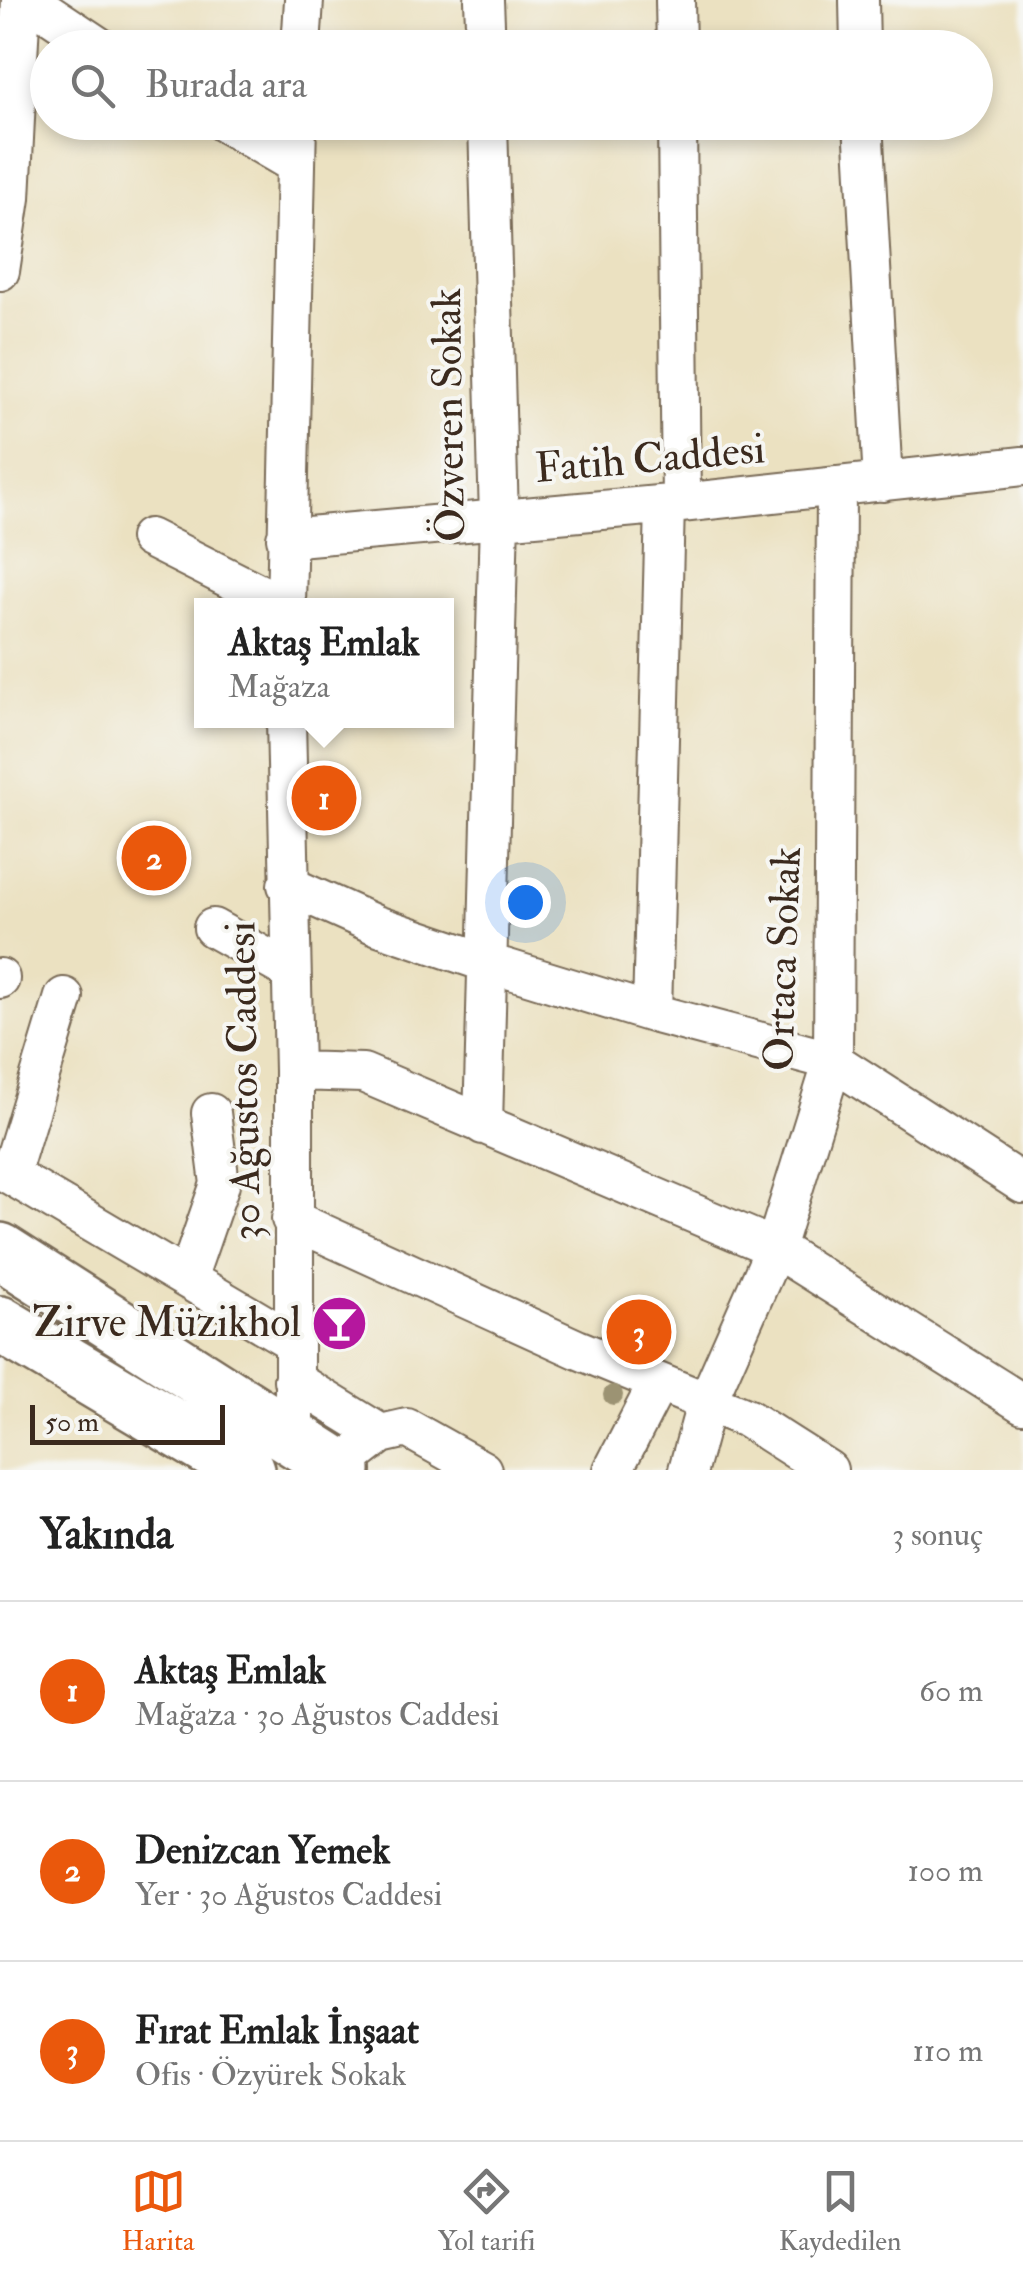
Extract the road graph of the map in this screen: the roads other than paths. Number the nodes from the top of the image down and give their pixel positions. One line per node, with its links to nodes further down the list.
1 (25, 0): 6 (street); 17 (street)
2 (304, 0): 7 (street)
3 (484, 0): 8 (street)
4 (676, 0): 9 (street)
5 (858, 0): 10 (street)
6 (72, 30)
7 (303, 30)
8 (485, 30)
9 (676, 30)
10 (859, 30)
11 (254, 140): 16 (street)
12 (296, 140): 16 (street)
13 (488, 140): 22 (street, Özveren Sokak)
14 (677, 140): 21 (street)
15 (864, 140): 19 (street)
16 (295, 164): 24 (street)
17 (0, 271)
18 (1023, 466): 19 (street, Fatih Caddesi)
19 (883, 482): 20 (street, Fatih Caddesi)
20 (836, 486): 21 (street, Fatih Caddesi); 34 (street, Ortaca Sokak)
21 (673, 504): 22 (street, Fatih Caddesi); 33 (street)
22 (499, 518): 24 (street, Fatih Caddesi); 30 (street, Özveren Sokak)
23 (149, 538): 25 (street)
24 (286, 538): 26 (street)
25 (269, 598)
26 (285, 598)
27 (286, 728): 28 (street, 30 Ağustos Caddesi)
28 (287, 886): 30 (street); 31 (street, 30 Ağustos Caddesi)
29 (212, 928): 31 (street)
30 (485, 962): 33 (street); 37 (street, Özveren Sokak)
31 (290, 971): 35 (street, 30 Ağustos Caddesi)
32 (64, 997): 38 (street)
33 (652, 1013): 34 (street)
34 (834, 1061): 39 (street); 41 (street, Ortaca Sokak)
35 (294, 1071): 37 (street); 40 (street, 30 Ağustos Caddesi)
36 (211, 1113): 43 (street)
37 (483, 1125): 41 (street)
38 (5, 1172): 43 (street)
39 (1023, 1184)
40 (291, 1219): 45 (street, 30 Ağustos Caddesi); 47 (street)
41 (775, 1248): 48 (street, Ortaca Sokak); 49 (street)
42 (0, 1251): 50 (highway)
43 (187, 1278): 45 (street)
44 (0, 1324): 51 (highway)
45 (292, 1340): 46 (street, 30 Ağustos Caddesi)
46 (293, 1380): 50 (street, 30 Ağustos Caddesi); 50 (street)
47 (658, 1382): 48 (street); 53 (street)
48 (706, 1404): 54 (street, Ortaca Sokak); 55 (street)
49 (1023, 1404)
50 (339, 1453): 52 (street)
51 (246, 1470)
52 (482, 1470)
53 (613, 1470)
54 (688, 1470)
55 (828, 1470)

